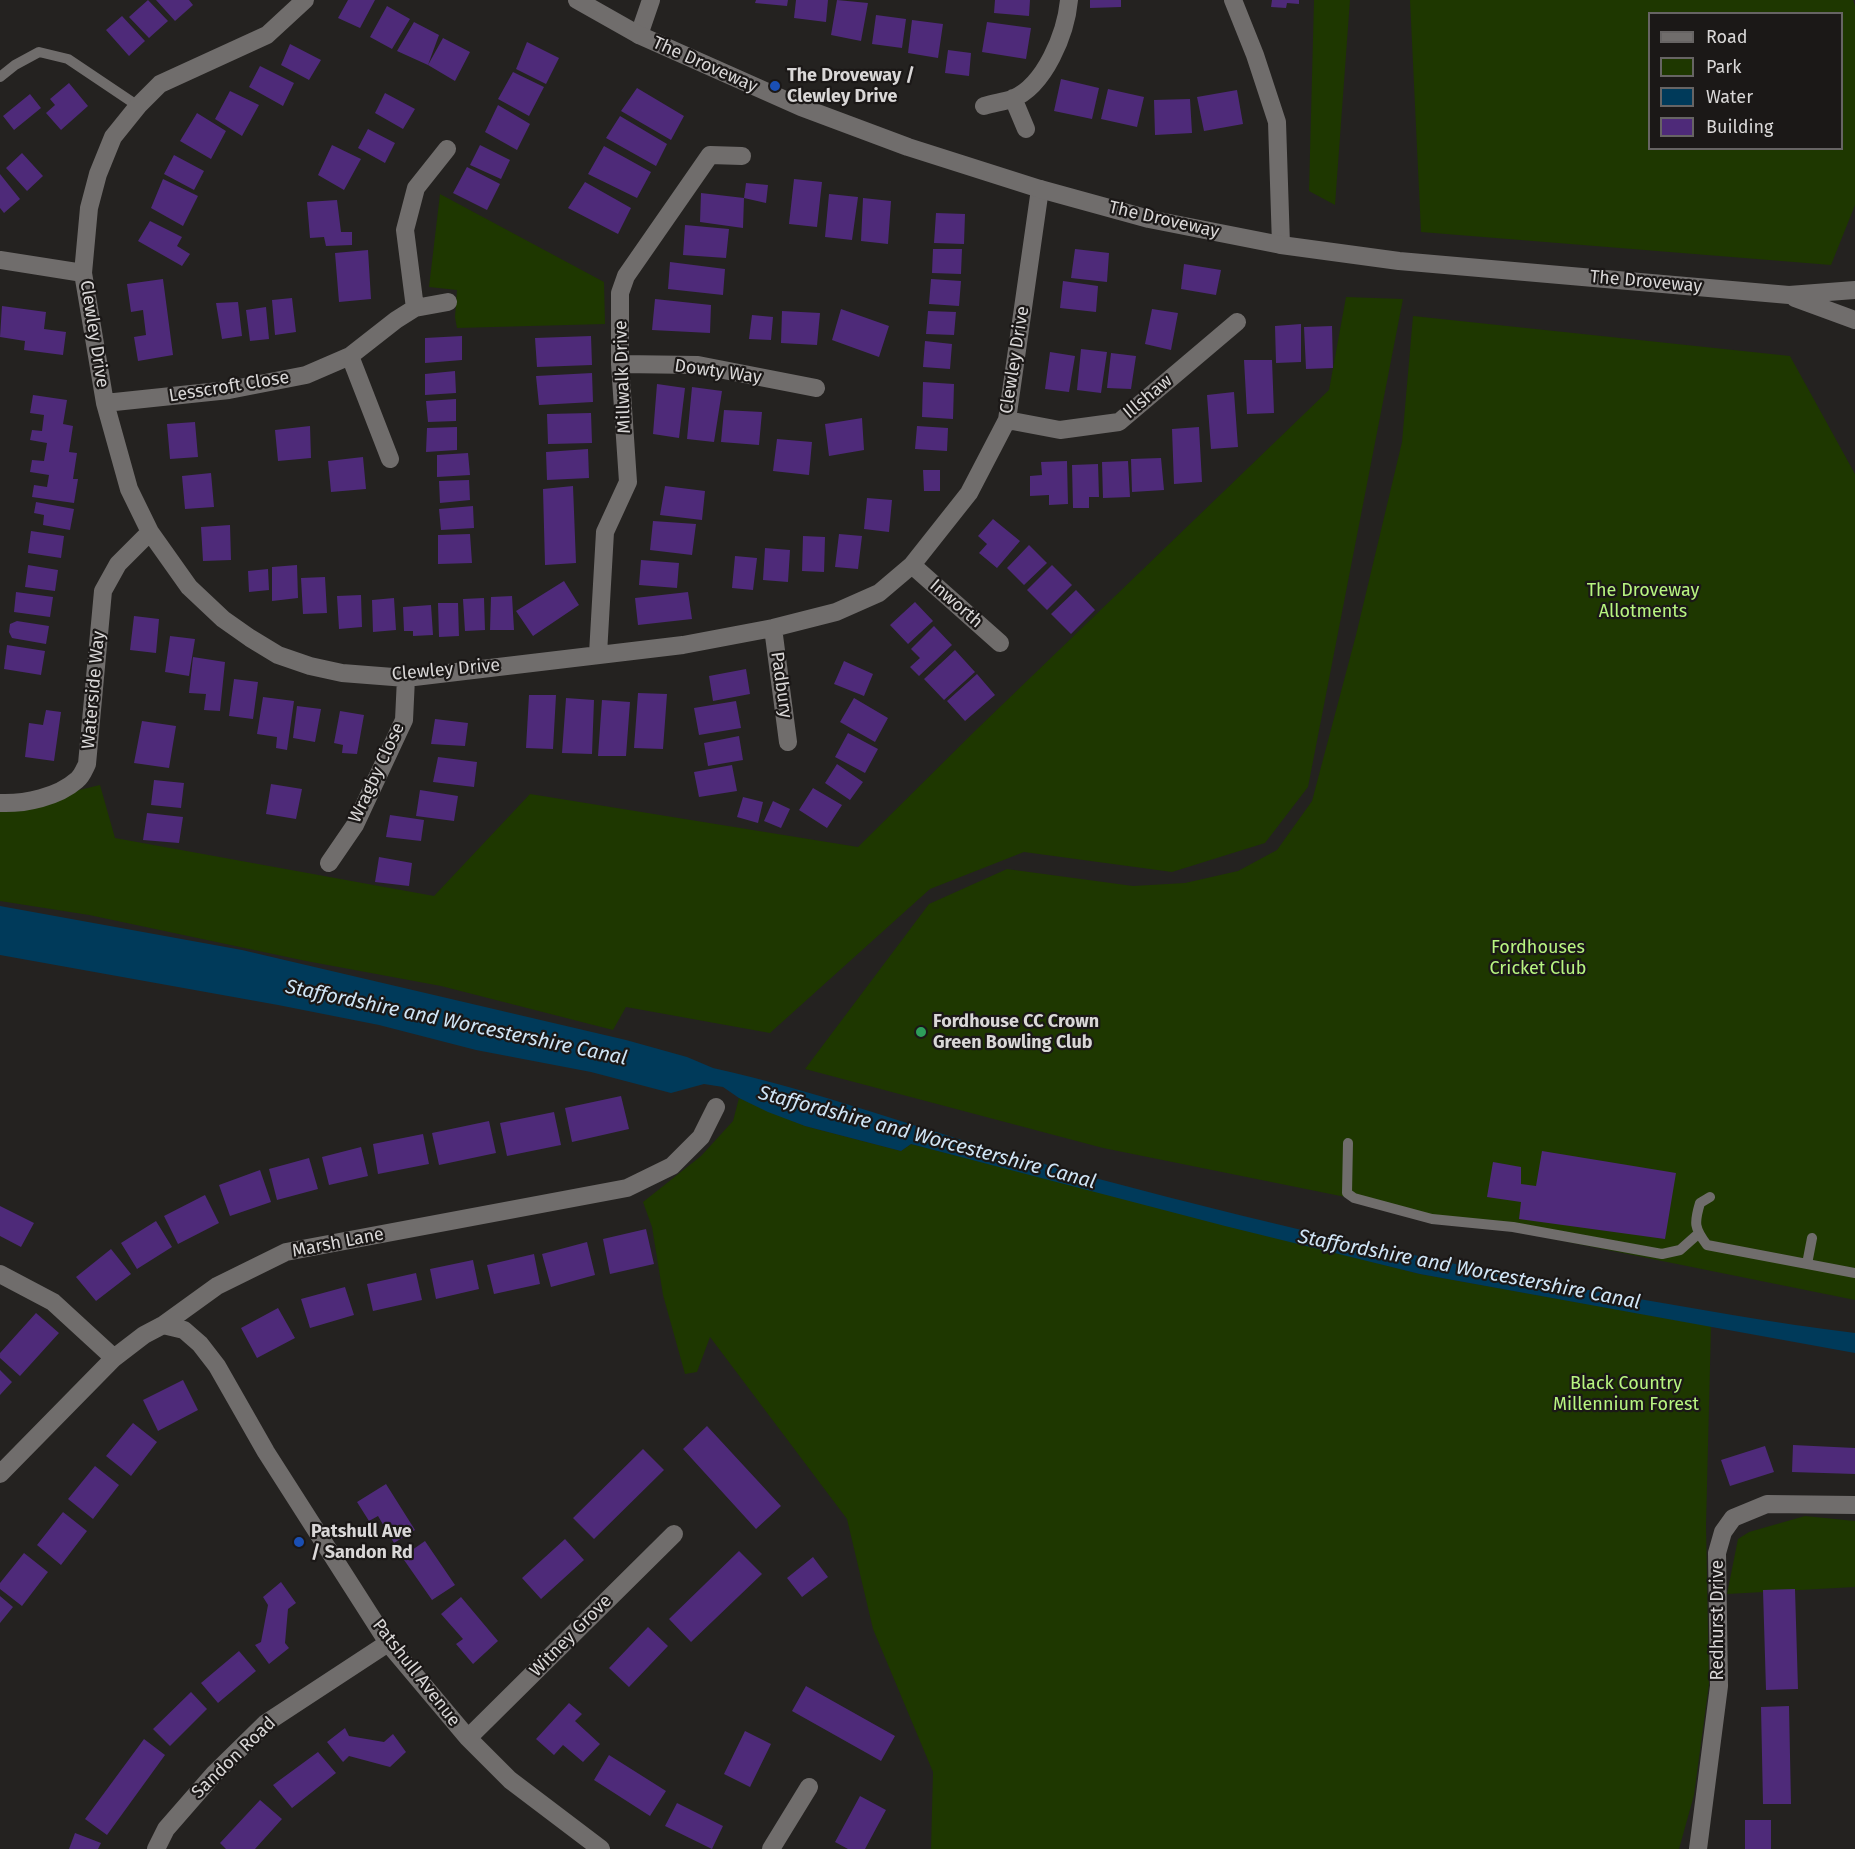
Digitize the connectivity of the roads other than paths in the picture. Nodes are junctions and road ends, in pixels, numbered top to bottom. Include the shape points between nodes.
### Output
1 (305, 0) edge
2 (577, 0) edge
3 (651, 0) edge
4 (1069, 0) edge
5 (1233, 0) edge
6 (639, 35) junction
7 (0, 77) edge
8 (1013, 98) junction
9 (138, 106) junction
10 (984, 106) dead end
11 (1026, 129) dead end
12 (447, 149) dead end
13 (742, 156) dead end
14 (1040, 189) junction
15 (1281, 245) junction
16 (0, 261) edge
17 (83, 273) junction
18 (1855, 290) edge
19 (1789, 296) junction
20 (448, 303) dead end
21 (415, 308) junction
22 (1855, 320) edge
23 (1237, 322) dead end
24 (350, 356) junction
25 (620, 364) junction
26 (816, 388) dead end
27 (105, 403) junction
28 (1007, 420) junction
29 (390, 459) dead end
30 (150, 532) junction
31 (912, 565) junction
32 (773, 628) junction
33 (1000, 643) dead end
34 (598, 654) junction
35 (406, 678) junction
36 (788, 742) dead end
37 (0, 803) edge
38 (329, 863) dead end
39 (716, 1107) dead end
40 (1348, 1143) dead end
41 (1710, 1197) dead end
42 (1698, 1234) junction
43 (1812, 1238) dead end
44 (1807, 1264) junction
45 (1855, 1273) edge
46 (0, 1274) edge
47 (164, 1324) junction
48 (114, 1358) junction
49 (0, 1474) edge
50 (1855, 1505) edge
51 (674, 1534) dead end
52 (388, 1643) junction
53 (468, 1738) junction
54 (808, 1787) dead end
55 (591, 1847) edge
56 (156, 1849) edge
57 (771, 1849) edge
58 (1698, 1849) edge

1 - 9 street, Clewley Drive via 267,34 160,84
2 - 6 street, The Droveway
3 - 6 street
4 - 8 street via 1056,48 1036,82
5 - 15 street via 1277,122
6 - 14 street, The Droveway via 801,107 908,147
7 - 9 lane via 39,52 68,59
8 - 10 street
8 - 11 street
9 - 17 street, Clewley Drive via 113,137 98,174 88,208
12 - 21 street via 416,188 405,230
13 - 25 street, Millwalk Drive via 710,155 626,276 620,293
14 - 15 street, The Droveway via 1149,219
14 - 28 street, Clewley Drive
15 - 19 street, The Droveway via 1399,261
16 - 17 street
17 - 27 street, Clewley Drive
18 - 19 street, The Droveway
19 - 22 street, The Droveway
20 - 21 street
21 - 24 street, Lesscroft Close
23 - 28 street, Illshaw via 1119,422 1060,430
24 - 27 street, Lesscroft Close via 306,375 240,388
24 - 29 street
25 - 26 street, Dowty Way via 698,365
25 - 34 street, Millwalk Drive via 628,482 605,532
27 - 30 street, Clewley Drive via 129,489
28 - 31 street, Clewley Drive via 969,494
30 - 35 street, Clewley Drive via 189,587 223,619 278,655 342,673
30 - 37 street, Waterside Way via 118,564 103,591 87,764 79,779 63,791 41,798
31 - 32 street, Clewley Drive via 879,593 836,612
31 - 33 street, Inworth
32 - 34 street, Clewley Drive via 683,645
32 - 36 street, Padbury
34 - 35 street, Clewley Drive
35 - 38 street, Wragby Close via 404,720 355,825
39 - 47 street, Marsh Lane via 701,1137 672,1166 627,1188 286,1252 217,1286
40 - 42 lane via 1347,1193 1432,1219 1513,1227 1662,1254 1680,1250
41 - 42 lane via 1700,1203 1695,1222
42 - 44 lane via 1707,1245
43 - 44 lane
44 - 45 lane
46 - 48 street via 53,1302
47 - 48 street, Marsh Lane
47 - 52 street, Patshull Avenue via 184,1330 217,1366 266,1452
48 - 49 street, Marsh Lane
50 - 58 street, Redhurst Drive via 1767,1504 1733,1518 1723,1532 1717,1553 1719,1686
51 - 53 street, Witney Grove
52 - 53 street, Patshull Avenue
52 - 56 street, Sandon Road via 266,1723 214,1773 166,1829
53 - 55 street, Patshull Avenue via 510,1780
54 - 57 street

